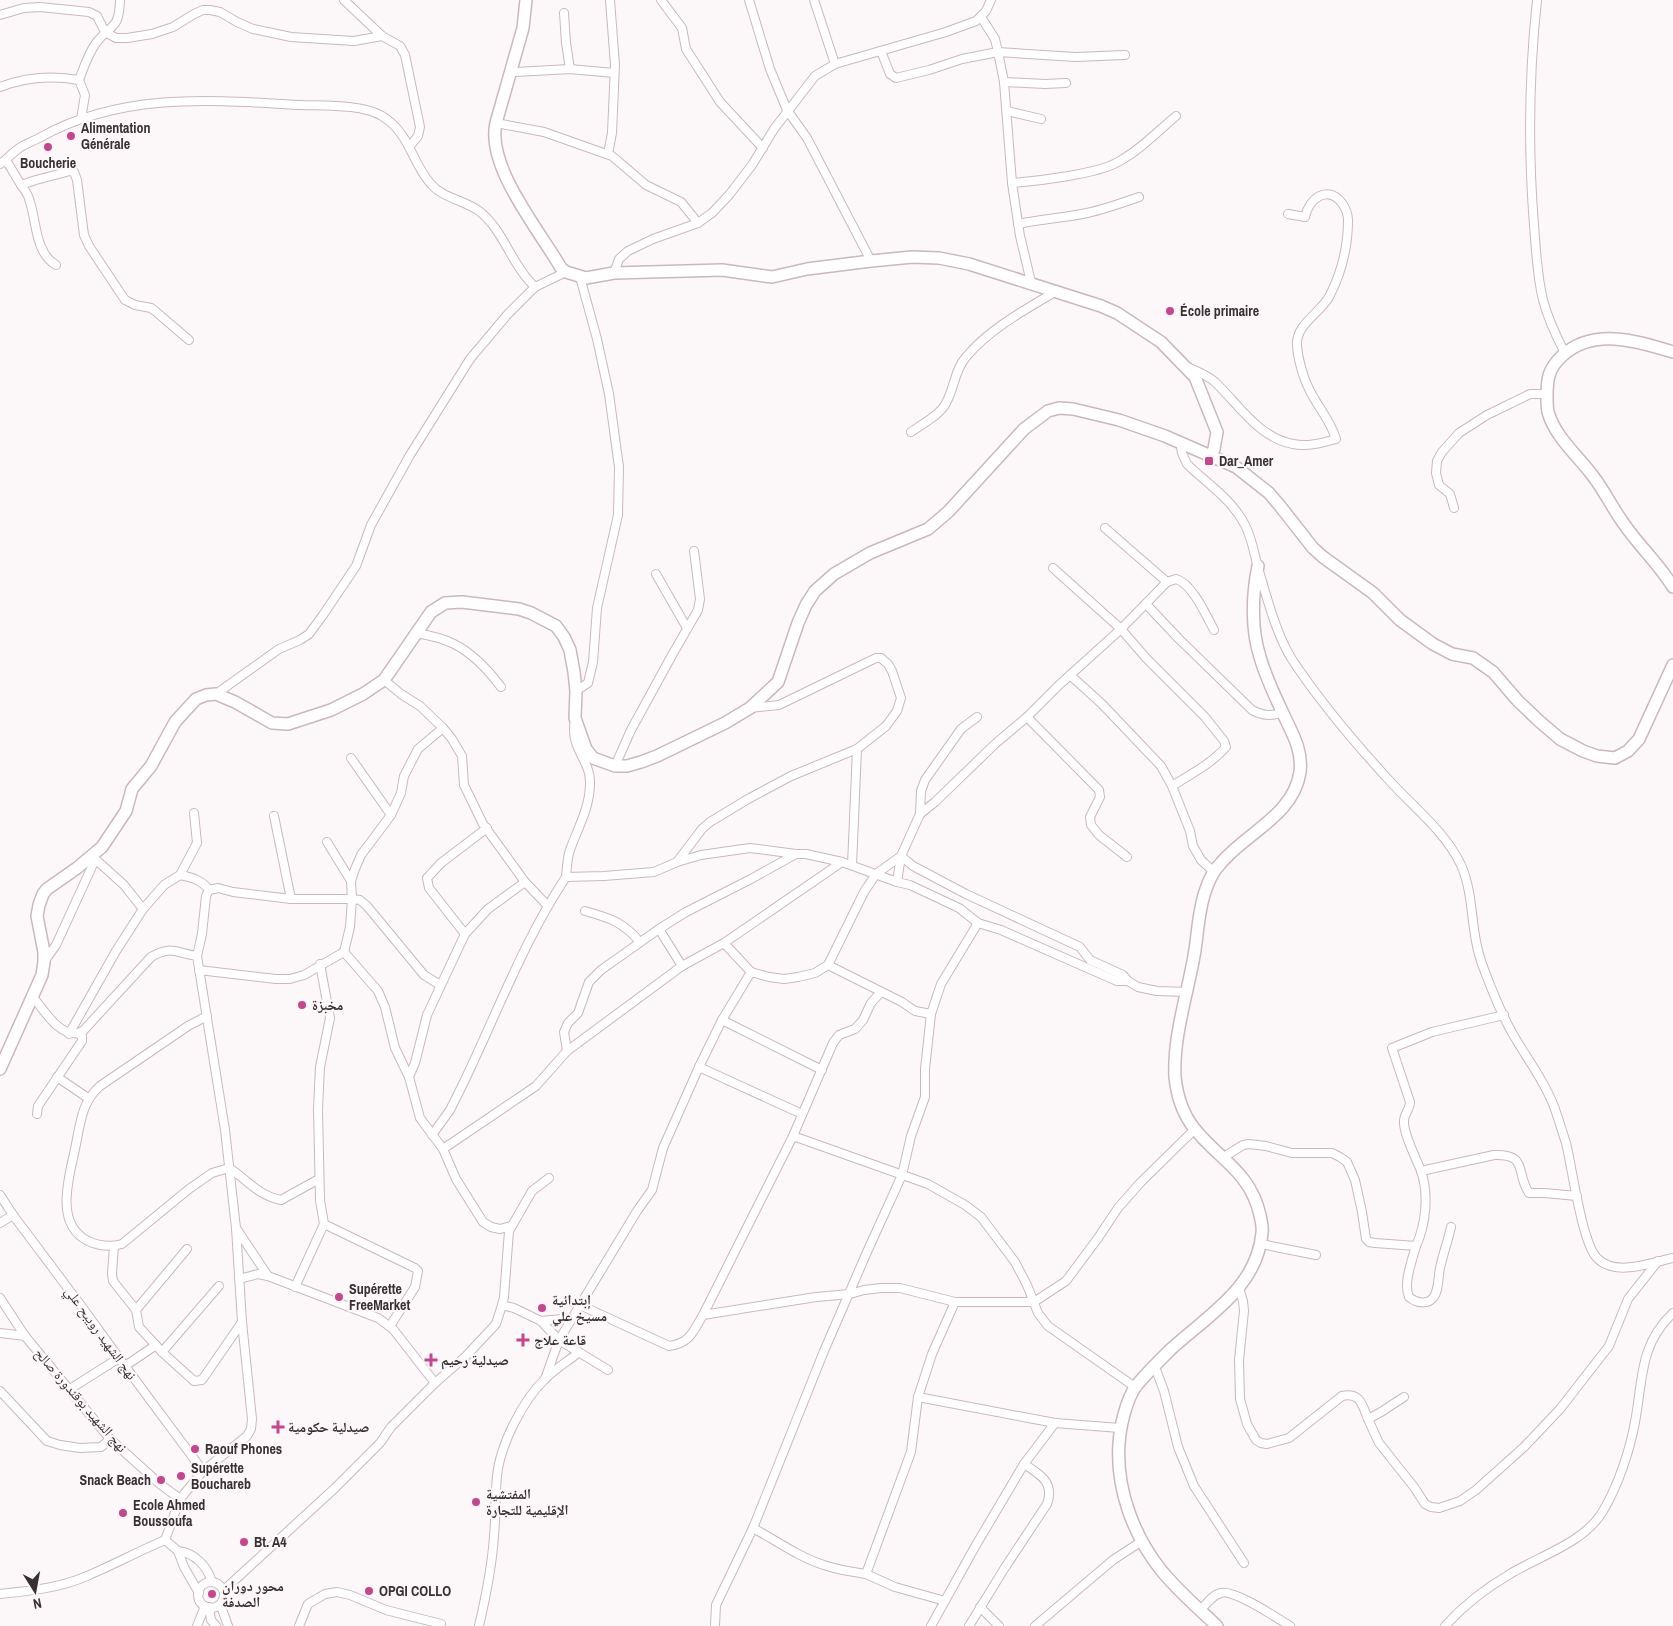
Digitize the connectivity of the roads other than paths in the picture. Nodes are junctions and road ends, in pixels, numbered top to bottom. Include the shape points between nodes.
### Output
1 (120, 0) edge
2 (344, 0) edge
3 (526, 0) edge
4 (610, 0) edge
5 (661, 0) edge
6 (749, 0) edge
7 (814, 0) edge
8 (991, 0) edge
9 (1537, 0) edge
10 (564, 13) dead end
11 (0, 15) edge
12 (981, 18) junction
13 (105, 32) junction
14 (382, 36) junction
15 (881, 51) junction
16 (998, 52) junction
17 (1125, 56) dead end
18 (835, 64) junction
19 (570, 69) junction
20 (510, 71) junction
21 (614, 73) junction
22 (79, 80) junction
23 (1004, 82) junction
24 (1066, 83) dead end
25 (0, 87) edge
26 (787, 110) junction
27 (1007, 111) junction
28 (1176, 116) dead end
29 (81, 119) junction
30 (1041, 119) dead end
31 (496, 123) junction
32 (410, 146) junction
33 (763, 148) junction
34 (608, 154) junction
35 (3, 162) edge
36 (1012, 183) junction
37 (21, 185) junction
38 (1140, 197) dead end
39 (1288, 214) dead end
40 (698, 223) junction
41 (1018, 224) junction
42 (871, 261) junction
43 (56, 265) dead end
44 (566, 272) junction
45 (614, 273) junction
46 (580, 277) junction
47 (1031, 282) junction
48 (535, 287) junction
49 (1055, 292) junction
50 (190, 340) dead end
51 (1673, 352) edge
52 (1565, 353) junction
53 (1186, 366) junction
54 (1547, 394) junction
55 (911, 432) dead end
56 (1180, 442) junction
57 (1211, 455) junction
58 (1454, 508) dead end
59 (1105, 528) dead end
60 (694, 551) dead end
61 (1258, 566) junction
62 (1053, 568) dead end
63 (656, 574) dead end
64 (1166, 582) junction
65 (1673, 587) edge
66 (1146, 604) junction
67 (688, 628) junction
68 (1121, 629) junction
69 (1214, 630) dead end
70 (416, 632) junction
71 (1673, 665) edge
72 (1070, 675) junction
73 (384, 680) junction
74 (501, 686) dead end
75 (576, 691) junction
76 (216, 694) junction
77 (750, 708) junction
78 (1282, 713) junction
79 (977, 717) dead end
80 (1027, 717) junction
81 (576, 718) junction
82 (443, 728) junction
83 (857, 749) junction
84 (351, 758) dead end
85 (614, 766) junction
86 (1172, 786) junction
87 (194, 813) dead end
88 (920, 814) junction
89 (391, 815) junction
90 (274, 816) dead end
91 (486, 828) junction
92 (327, 842) dead end
93 (796, 854) junction
94 (901, 856) junction
95 (1127, 857) dead end
96 (93, 858) junction
97 (677, 862) junction
98 (842, 862) junction
99 (852, 865) junction
100 (1214, 872) junction
101 (876, 874) junction
102 (180, 875) junction
103 (566, 877) junction
104 (351, 881) junction
105 (525, 882) junction
106 (897, 882) junction
107 (209, 890) junction
108 (966, 894) junction
109 (291, 899) junction
110 (352, 899) junction
111 (547, 905) junction
112 (959, 908) junction
113 (143, 909) junction
114 (585, 911) dead end
115 (978, 923) junction
116 (659, 929) junction
117 (466, 934) junction
118 (640, 942) junction
119 (724, 943) junction
120 (344, 952) junction
121 (197, 956) junction
122 (44, 962) junction
123 (320, 964) junction
124 (828, 965) junction
125 (682, 966) junction
126 (199, 970) junction
127 (751, 972) junction
128 (1128, 981) junction
129 (440, 985) junction
130 (881, 992) junction
131 (1187, 992) junction
132 (32, 997) junction
133 (931, 1014) junction
134 (1504, 1015) junction
135 (207, 1016) junction
136 (722, 1020) junction
137 (69, 1034) junction
138 (78, 1034) junction
139 (566, 1051) junction
140 (699, 1067) junction
141 (0, 1068) edge
142 (822, 1070) junction
143 (57, 1077) junction
144 (409, 1077) junction
145 (88, 1098) junction
146 (37, 1114) dead end
147 (802, 1114) junction
148 (1195, 1129) junction
149 (432, 1135) junction
150 (793, 1136) junction
151 (443, 1149) junction
152 (1224, 1157) junction
153 (229, 1168) junction
154 (1421, 1171) junction
155 (902, 1176) junction
156 (549, 1178) dead end
157 (319, 1179) junction
158 (0, 1195) edge
159 (1577, 1196) junction
160 (13, 1215) junction
161 (0, 1223) edge
162 (324, 1224) junction
163 (511, 1226) junction
164 (1451, 1227) dead end
165 (236, 1228) junction
166 (1261, 1244) junction
167 (114, 1246) junction
168 (1416, 1246) junction
169 (187, 1249) dead end
170 (1316, 1255) dead end
171 (1673, 1258) edge
172 (1658, 1261) junction
173 (268, 1276) junction
174 (239, 1278) junction
175 (219, 1286) dead end
176 (295, 1287) junction
177 (1239, 1288) junction
178 (850, 1294) junction
179 (0, 1298) edge
180 (955, 1302) junction
181 (1034, 1302) junction
182 (502, 1305) junction
183 (580, 1305) junction
184 (136, 1310) junction
185 (1673, 1313) edge
186 (703, 1315) junction
187 (572, 1318) junction
188 (541, 1321) junction
189 (242, 1322) junction
190 (390, 1326) junction
191 (0, 1333) edge
192 (25, 1336) junction
193 (559, 1340) junction
194 (156, 1345) junction
195 (162, 1352) junction
196 (578, 1353) junction
197 (119, 1358) junction
198 (124, 1366) junction
199 (1155, 1367) junction
200 (608, 1370) dead end
201 (545, 1379) junction
202 (435, 1383) junction
203 (1135, 1387) junction
204 (0, 1390) edge
205 (70, 1390) junction
206 (1404, 1396) dead end
207 (918, 1397) junction
208 (1368, 1419) junction
209 (1055, 1423) junction
210 (1120, 1428) junction
211 (110, 1438) junction
212 (1024, 1464) junction
213 (204, 1471) junction
214 (180, 1498) junction
215 (753, 1528) junction
216 (165, 1540) junction
217 (1142, 1541) junction
218 (178, 1551) junction
219 (1244, 1563) dead end
220 (866, 1574) junction
221 (212, 1582) junction
222 (224, 1590) junction
223 (0, 1594) edge
224 (198, 1594) junction
225 (946, 1601) junction
226 (219, 1604) junction
227 (207, 1606) junction
228 (980, 1607) junction
229 (1200, 1610) junction
230 (441, 1624) dead end
231 (197, 1626) edge
232 (216, 1626) edge
233 (228, 1626) edge
234 (299, 1626) edge
235 (479, 1626) edge
236 (715, 1626) edge
237 (931, 1626) edge
238 (969, 1626) edge
239 (999, 1626) edge
240 (1035, 1626) edge
241 (1217, 1626) edge
242 (1290, 1626) edge
243 (1445, 1626) edge

1 - 13 street via 116,24
2 - 14 street
3 - 20 main road via 523,28
4 - 21 street
5 - 33 street via 682,28 686,49 720,102
6 - 26 street via 770,69
7 - 18 street
8 - 12 street
9 - 52 street via 1530,158 1537,261 1543,302
10 - 19 street
11 - 13 street via 40,7 89,12 97,16
12 - 15 street via 963,27
12 - 16 street via 995,39
13 - 14 street via 116,38 152,34 203,10 210,10 253,28 290,37 354,41
13 - 22 street via 88,56
14 - 32 street via 396,43 405,55 420,128
15 - 16 street via 890,74 896,78
15 - 18 street
16 - 17 street via 1074,57
16 - 23 street
18 - 26 street via 815,76
19 - 20 street
19 - 21 street
20 - 31 main road
21 - 34 street
22 - 25 street via 51,76
22 - 29 street via 85,95
23 - 24 street
23 - 27 street
26 - 33 street
26 - 42 street via 807,138
27 - 30 street
27 - 36 street
28 - 36 street via 1135,152 1116,163 1099,169
29 - 32 street via 108,111 179,100 355,108 372,110 382,116 394,125
29 - 35 street via 21,147
31 - 34 street via 544,132
31 - 44 main road via 497,155 504,172 526,213
32 - 48 street via 430,183 479,211
33 - 40 street via 729,195
34 - 40 street via 646,185 681,202
35 - 37 street
36 - 41 street
37 - 43 street via 29,198 44,255
37 - 50 street via 74,172 84,236 120,292 130,304 151,308
38 - 41 street via 1088,213
39 - 53 street via 1305,217 1311,202 1329,193 1336,196 1348,212 1344,256 1337,279 1328,299 1297,334 1308,388 1336,440 1294,444 1277,439 1256,424 1215,382
40 - 45 street via 634,248 619,259
41 - 47 street
42 - 45 main road via 772,277 722,270
42 - 47 main road via 939,258
44 - 46 main road
44 - 48 street
45 - 46 main road
46 - 75 street via 609,394 619,467 618,515 597,608 592,670 588,683
47 - 49 main road
48 - 76 street via 470,359 410,455 371,525 356,566 324,615 300,640 279,649
49 - 53 main road via 1117,313 1161,342
49 - 55 street via 1016,315 973,349 964,359 946,405
51 - 52 main road via 1616,338 1591,340
52 - 54 main road via 1547,376
53 - 57 main road via 1198,382 1217,432
54 - 58 street via 1530,394 1487,415 1459,433 1442,452 1436,473 1439,484 1450,494
54 - 65 main road via 1547,410 1559,435 1594,477 1625,525
56 - 57 main road
56 - 61 street via 1186,464 1237,511 1252,542
56 - 77 main road via 1073,408 1058,408 1043,414 1024,429 928,529 851,563 815,591 798,623 778,682
57 - 71 main road via 1257,482 1322,557 1373,593 1400,620 1433,644 1452,654 1473,658 1493,672 1539,721 1560,739 1583,751 1615,758 1628,751 1639,739
59 - 64 street
60 - 67 street via 700,605
61 - 78 main road via 1254,584 1256,644
61 - 134 street via 1279,633 1292,659 1324,703 1385,776 1437,831 1460,863 1470,897 1479,956
62 - 68 street
63 - 67 street
64 - 66 street
64 - 69 street via 1176,579 1185,584
66 - 68 street
66 - 78 street via 1252,710 1271,716
67 - 85 street
68 - 72 street
68 - 86 street via 1205,717 1226,747 1203,767
70 - 73 main road
70 - 74 street via 454,644 467,652
70 - 75 main road via 431,612 445,603 462,602 531,613 556,626 564,637 570,650
72 - 80 street
72 - 86 street via 1153,756
73 - 76 main road via 330,710 288,724 272,723
73 - 82 street via 420,706
75 - 81 main road
76 - 96 main road via 196,699 175,722 152,766 132,789 126,811
77 - 83 street via 779,705 881,658 892,671 901,698 897,711 886,726
77 - 85 main road via 658,756 627,766
78 - 100 main road via 1300,753 1300,771 1291,798
79 - 88 street via 961,728 925,780
80 - 88 street
80 - 95 street via 1098,790 1100,797 1090,817 1091,825
81 - 85 main road via 586,749 594,758
81 - 103 street via 573,730 577,748 588,770 590,794 569,851
82 - 89 street via 418,749 404,776 401,793
82 - 91 street via 462,756 464,785
83 - 97 street via 791,776 748,799 702,829
83 - 99 street
84 - 89 street
86 - 100 street via 1193,846 1201,860
87 - 102 street via 197,843
88 - 94 street
89 - 104 street via 361,855
90 - 109 street
91 - 105 street
91 - 117 street via 440,863 428,878 429,888
92 - 104 street
93 - 97 street via 750,848 719,851
93 - 98 street
93 - 116 street
94 - 101 street
94 - 106 street
94 - 108 street via 912,866
96 - 113 street via 124,885
96 - 122 street via 56,945
96 - 122 main road via 43,894 36,916
97 - 103 street via 654,872
98 - 99 street
98 - 119 street
99 - 101 street
100 - 131 main road via 1205,890
101 - 106 street
101 - 124 street
102 - 107 street via 197,880
102 - 113 street via 164,885
103 - 111 street
104 - 110 street
105 - 111 street
105 - 117 street via 488,909
106 - 112 street
107 - 109 street via 218,888
107 - 121 street
108 - 112 street
108 - 128 street via 1080,947 1090,960 1123,975
109 - 110 street
110 - 120 street
110 - 129 street via 367,906 424,976
111 - 149 street via 463,1084
112 - 115 street
113 - 137 street
114 - 118 street via 611,918
115 - 128 street via 1117,981
115 - 133 street via 941,984
116 - 118 street
116 - 125 street
117 - 129 street
118 - 139 street via 589,982 578,1013 564,1032
119 - 125 street
119 - 127 street
120 - 123 street
120 - 144 street via 378,991 395,1048
121 - 126 street
121 - 138 street via 171,949 151,957
122 - 132 main road
123 - 126 street via 304,975 290,979
123 - 157 street via 330,1018 320,1068
124 - 127 street via 815,973 784,979
124 - 130 street
125 - 139 street
126 - 135 street
127 - 136 street
128 - 131 street via 1157,991
129 - 144 street via 426,1015
130 - 133 street via 915,1011
130 - 142 street via 871,1003 864,1020 839,1035
131 - 148 main road via 1175,1074 1184,1114
132 - 137 street via 51,1020
132 - 141 main road
133 - 155 street via 925,1097 911,1136
134 - 154 street via 1432,1032 1392,1048 1410,1102 1404,1128
134 - 159 street via 1556,1110
135 - 145 street via 100,1086
135 - 153 street
136 - 140 street
136 - 142 street
137 - 138 street
138 - 143 street via 82,1041
139 - 151 street via 536,1086
140 - 147 street
140 - 183 street via 663,1148 652,1190
142 - 147 street
143 - 145 street
143 - 146 street via 38,1106
144 - 149 street via 420,1118
145 - 167 street via 71,1166 67,1210 76,1232 92,1242
147 - 150 street
148 - 152 main road
148 - 181 street via 1118,1208 1066,1281
149 - 151 street
150 - 155 street
150 - 186 street
151 - 163 street via 456,1179 483,1222 491,1227
152 - 166 main road via 1243,1179 1258,1207 1263,1228
152 - 168 street via 1249,1144 1292,1153 1332,1153 1347,1162 1355,1180 1366,1239 1375,1243
153 - 157 street via 269,1198 281,1200
153 - 165 street
153 - 167 street via 212,1173 136,1234
154 - 159 street via 1504,1155 1518,1164 1529,1193
154 - 168 street via 1425,1201 1423,1226
155 - 178 street
155 - 181 street via 928,1184 981,1217 1015,1262
156 - 163 street via 532,1191
157 - 162 street
158 - 160 street, نهج الشهيد رويبح علي
159 - 172 street via 1586,1236 1595,1257 1616,1268
160 - 161 street
160 - 197 street, نهج الشهيد رويبح علي
162 - 176 street
162 - 190 street via 418,1271 415,1287
163 - 182 street
164 - 168 street via 1436,1294 1428,1302 1412,1300 1407,1292
165 - 173 street
165 - 174 street
166 - 170 street
166 - 177 main road
167 - 184 street via 114,1280
169 - 184 street
171 - 172 street
172 - 208 street via 1628,1299 1609,1346 1560,1409 1524,1447 1460,1501 1439,1508 1425,1504 1379,1443
173 - 174 street via 258,1274
173 - 176 street
174 - 189 street
175 - 195 street
176 - 190 street via 378,1318
177 - 199 main road
177 - 208 street via 1244,1311 1239,1360 1240,1399 1247,1424 1256,1440 1267,1444 1289,1438 1342,1396 1357,1398
178 - 180 street via 900,1288
178 - 186 street
178 - 215 street
179 - 192 street
180 - 181 street
180 - 207 street via 932,1354
181 - 203 street via 1048,1326
182 - 188 street
182 - 202 street via 496,1324
183 - 186 street via 669,1346 686,1341
183 - 187 street
184 - 194 street via 139,1327
185 - 243 street via 1651,1341 1630,1444 1614,1489 1596,1522 1578,1537 1492,1585
187 - 188 street
187 - 193 street
188 - 193 street
189 - 195 street via 202,1380 194,1381
189 - 213 street via 251,1430 240,1443
190 - 202 street
191 - 192 street, نهج الشهيد بوقندورة صالح
192 - 205 street, نهج الشهيد بوقندورة صالح
193 - 196 street
193 - 201 street
194 - 195 street
194 - 198 street
196 - 200 street
196 - 201 street
197 - 198 street, نهج الشهيد رويبح علي
197 - 205 street
198 - 213 street, نهج الشهيد رويبح علي
199 - 203 main road
199 - 219 street via 1194,1486
201 - 235 street via 515,1422 500,1457 492,1563
202 - 222 street via 341,1482
203 - 210 main road
204 - 211 street via 47,1441 80,1448 101,1447
205 - 211 street, نهج الشهيد بوقندورة صالح
206 - 208 street
207 - 209 street
207 - 220 street via 911,1452
209 - 210 street
209 - 212 street
210 - 217 main road via 1118,1460 1121,1481
211 - 214 street, نهج الشهيد بوقندورة صالح
212 - 225 street
212 - 228 street via 1044,1478 1050,1496
213 - 214 street
214 - 216 street
215 - 220 street via 813,1561
215 - 236 street via 716,1605
216 - 218 street
216 - 223 street via 86,1577 31,1591
217 - 229 main road via 1178,1590
217 - 240 street via 1113,1560
218 - 221 street via 188,1552 199,1561 209,1571
218 - 224 street
220 - 225 street via 895,1587
221 - 222 street
221 - 224 street via 204,1584
222 - 226 street
224 - 227 street
225 - 237 street
226 - 227 street via 213,1608
226 - 233 street
227 - 231 street
227 - 232 street
228 - 238 street
228 - 239 street
229 - 241 main road
229 - 242 street via 1214,1596 1227,1592
230 - 234 street via 386,1610 337,1592 325,1594 308,1604

